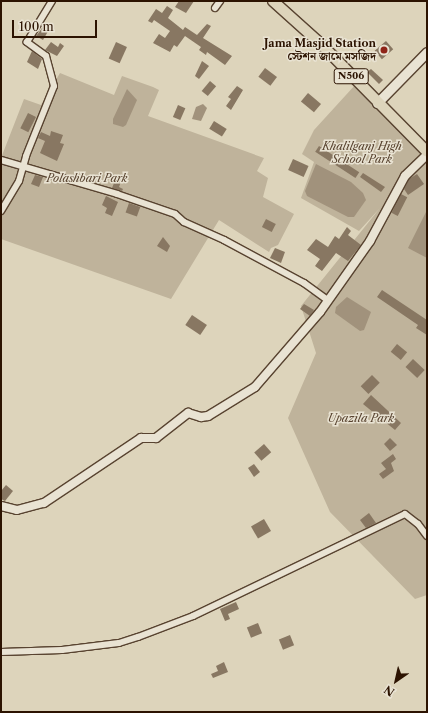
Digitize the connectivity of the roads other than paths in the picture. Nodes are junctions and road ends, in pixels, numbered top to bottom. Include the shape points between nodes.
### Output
1 (52, 1) edge
2 (220, 1) edge
3 (273, 1) edge
4 (215, 8) dead end
5 (427, 52) edge
6 (377, 103) junction
7 (427, 153) edge
8 (1, 160) edge
9 (25, 167) junction
10 (1, 211) edge
11 (327, 300) junction
12 (1, 506) edge
13 (427, 536) edge
14 (1, 652) edge

1 - 9 street via 27,42 46,56 54,86 26,156
2 - 4 street
3 - 6 highway, N506 via 323,46
5 - 6 main road
6 - 7 highway, N506
7 - 11 street via 405,176 370,242
8 - 9 street
9 - 10 street
9 - 11 street via 174,214 184,222 224,240 304,283
11 - 12 street via 266,378 238,400 208,416 201,417 188,413 156,438 141,438 44,503 17,510
13 - 14 street via 415,521 405,514 193,616 138,637 119,643 62,650

